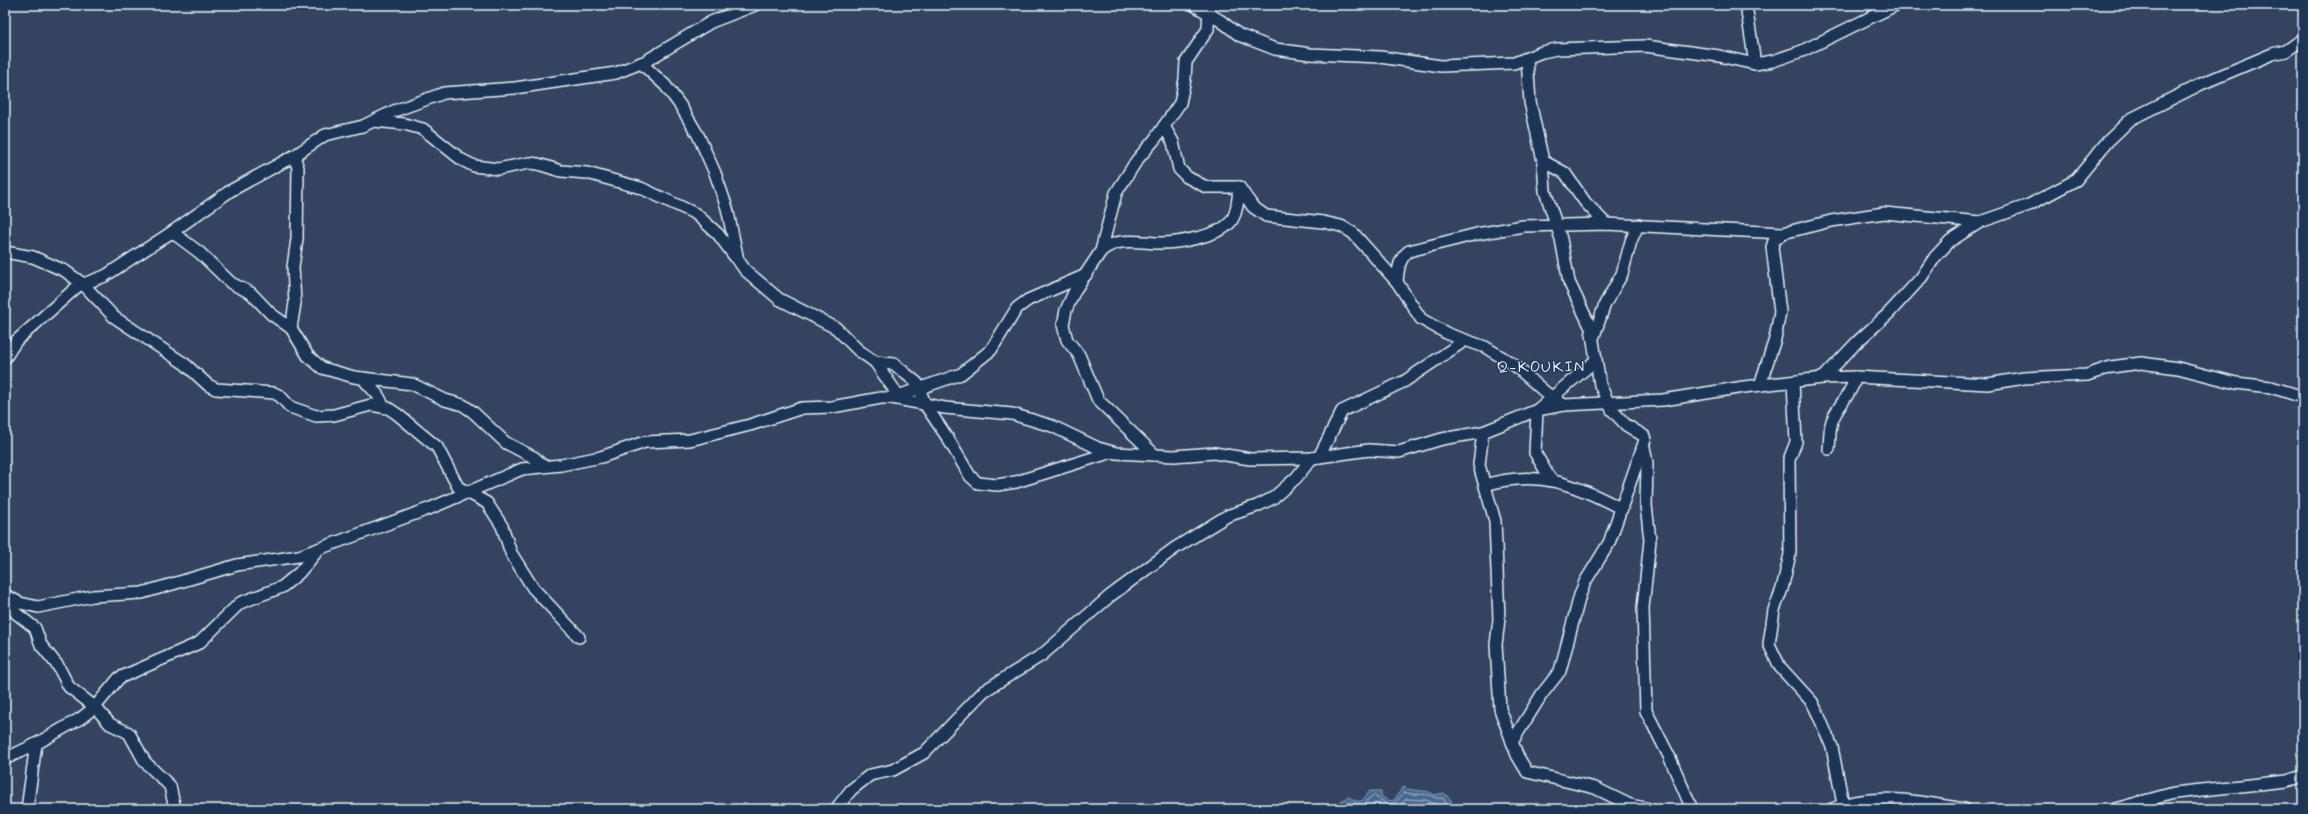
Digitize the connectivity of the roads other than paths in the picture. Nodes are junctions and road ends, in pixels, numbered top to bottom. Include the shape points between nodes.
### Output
1 (755, 5) edge
2 (1194, 5) edge
3 (1746, 5) edge
4 (1896, 5) edge
5 (1209, 10) edge
6 (2303, 39) edge
7 (1527, 59) junction
8 (641, 64) junction
9 (1755, 64) junction
10 (374, 121) junction
11 (1164, 126) junction
12 (294, 156) junction
13 (1543, 161) junction
14 (1239, 187) junction
15 (1980, 222) junction
16 (1606, 224) junction
17 (1556, 225) junction
18 (1638, 225) junction
19 (172, 232) junction
20 (1783, 233) junction
21 (1101, 251) junction
22 (5, 252) edge
23 (738, 260) junction
24 (1086, 275) junction
25 (1397, 282) junction
26 (83, 284) junction
27 (291, 328) junction
28 (1594, 337) junction
29 (1464, 341) junction
30 (5, 358) edge
31 (1595, 361) junction
32 (875, 362) junction
33 (1855, 377) junction
34 (362, 378) junction
35 (1823, 378) junction
36 (1793, 382) junction
37 (1760, 385) junction
38 (920, 388) junction
39 (895, 397) junction
40 (1551, 397) junction
41 (2303, 397) edge
42 (1608, 404) junction
43 (1564, 405) junction
44 (384, 406) junction
45 (926, 406) junction
46 (1537, 410) junction
47 (1483, 432) junction
48 (1644, 448) junction
49 (1829, 450) dead end
50 (1113, 452) junction
51 (1155, 455) junction
52 (1315, 457) junction
53 (543, 466) junction
54 (1551, 480) junction
55 (1485, 485) junction
56 (469, 493) junction
57 (1622, 509) junction
58 (319, 548) junction
59 (5, 595) edge
60 (5, 601) edge
61 (579, 637) dead end
62 (95, 707) junction
63 (1512, 742) junction
64 (36, 744) junction
65 (5, 759) edge
66 (2303, 776) edge
67 (1843, 804) junction
68 (27, 809) edge
69 (175, 809) edge
70 (836, 809) edge
71 (1650, 809) edge
72 (1692, 809) edge
73 (1832, 809) edge
74 (1964, 809) edge
75 (2116, 809) edge

1 - 8 street via 711,22
2 - 5 street
3 - 9 street
4 - 9 street via 1785,58
5 - 7 street via 1244,38 1287,52 1380,57 1441,66 1500,65
5 - 11 street via 1208,29 1186,62 1180,103
6 - 15 street via 2286,51 2272,54 2201,84 2132,120 2107,142 2076,180 2029,205
7 - 9 street via 1557,49 1645,46 1719,56
7 - 13 street via 1530,102
8 - 10 street via 616,73 593,77 515,88 444,93
8 - 23 street via 665,85 698,135 727,208
10 - 12 street via 363,126 331,132
10 - 23 street via 423,129 462,160 474,166 498,169 529,163 538,164 561,171 587,173 641,188 696,214 718,234
11 - 14 street via 1173,142 1179,169 1187,177 1216,189
11 - 21 street via 1137,160 1116,193
12 - 19 street via 230,191
12 - 27 street via 298,168 293,267 295,302
13 - 16 street via 1565,173
13 - 17 street via 1545,191
14 - 21 street via 1235,214 1232,221 1223,228 1188,240 1112,243
14 - 25 street via 1253,207 1266,216 1323,222 1341,226 1353,233
15 - 20 street via 1884,213 1831,221
15 - 35 street via 1950,241 1935,257 1922,278
16 - 17 street
16 - 18 street
17 - 25 street via 1498,230 1409,251 1400,262
17 - 28 street via 1569,282 1587,316
18 - 20 street
18 - 28 street via 1622,274 1605,304
19 - 26 street via 105,276
19 - 27 street via 200,253 231,283 251,294 271,314
20 - 37 street via 1774,241 1772,247 1780,312 1775,338
21 - 24 street
22 - 26 street via 33,257 54,265
23 - 32 street via 768,291 802,312 832,325
24 - 38 street via 1028,300 1017,308 991,350 972,367 950,379
24 - 51 street via 1075,290 1066,310 1063,325 1066,340 1079,355 1098,400
25 - 29 street via 1421,319
26 - 30 street via 67,294 16,341
26 - 44 street via 114,317 185,364 216,389 274,392 290,407 316,416 334,415 371,405
27 - 34 street via 314,362 341,375
28 - 31 street
29 - 40 street via 1485,347 1513,364
29 - 52 street via 1405,380 1342,412
31 - 40 street
31 - 42 street via 1600,385
32 - 38 street via 894,364 910,376
32 - 39 street
33 - 35 street
33 - 41 street via 1988,384 2024,378 2087,375 2111,367 2141,363 2178,368 2236,383 2270,387
33 - 49 street via 1854,385 1846,394 1831,422
34 - 44 street via 377,393
34 - 53 street via 412,384 468,408 506,443 535,458
35 - 36 street
36 - 37 street
36 - 67 street via 1796,442 1789,460 1790,554 1774,610 1769,644 1780,667 1812,702 1818,714 1832,747
37 - 42 street via 1663,400
38 - 39 street
38 - 45 street
39 - 45 street
39 - 53 street via 832,407 802,408 750,425 690,440 645,442 600,457
40 - 43 street
40 - 46 street
42 - 43 street
42 - 48 street via 1626,424 1644,436
43 - 46 street
44 - 56 street via 430,441 441,454 454,484
45 - 50 street via 1025,417
45 - 50 street via 970,476 983,485 1016,482
46 - 47 street
46 - 54 street via 1534,453
47 - 52 street via 1442,439 1399,452 1370,450
47 - 55 street via 1479,465
48 - 57 street
48 - 72 street via 1647,463 1646,505 1650,540 1643,608 1646,711
50 - 51 street
51 - 52 street via 1214,453 1243,459
52 - 70 street via 1277,495 1257,506 1227,516 1175,548 1110,596 1042,655 984,691 924,753 893,770 870,775 851,790
53 - 56 street via 522,469
54 - 55 street via 1514,479
54 - 57 street via 1584,488
55 - 63 street via 1495,521 1499,619 1496,645 1500,709
56 - 58 street via 374,530
56 - 61 street via 487,503 502,526 510,553 533,588
57 - 63 street via 1609,543 1580,595 1560,671
58 - 59 street via 286,559 237,565 142,593 93,596 38,607 20,603
58 - 62 street via 299,574 282,587 240,604 206,638 188,650 159,659 119,678
60 - 62 street via 34,628 41,645 58,666 69,687
62 - 64 street
62 - 69 street via 110,724 129,733 145,762 170,786
63 - 71 street via 1521,765 1527,772 1595,788 1630,805
64 - 65 street
64 - 68 street
66 - 75 street via 2287,781 2174,793
67 - 73 street
67 - 74 street via 1877,800

